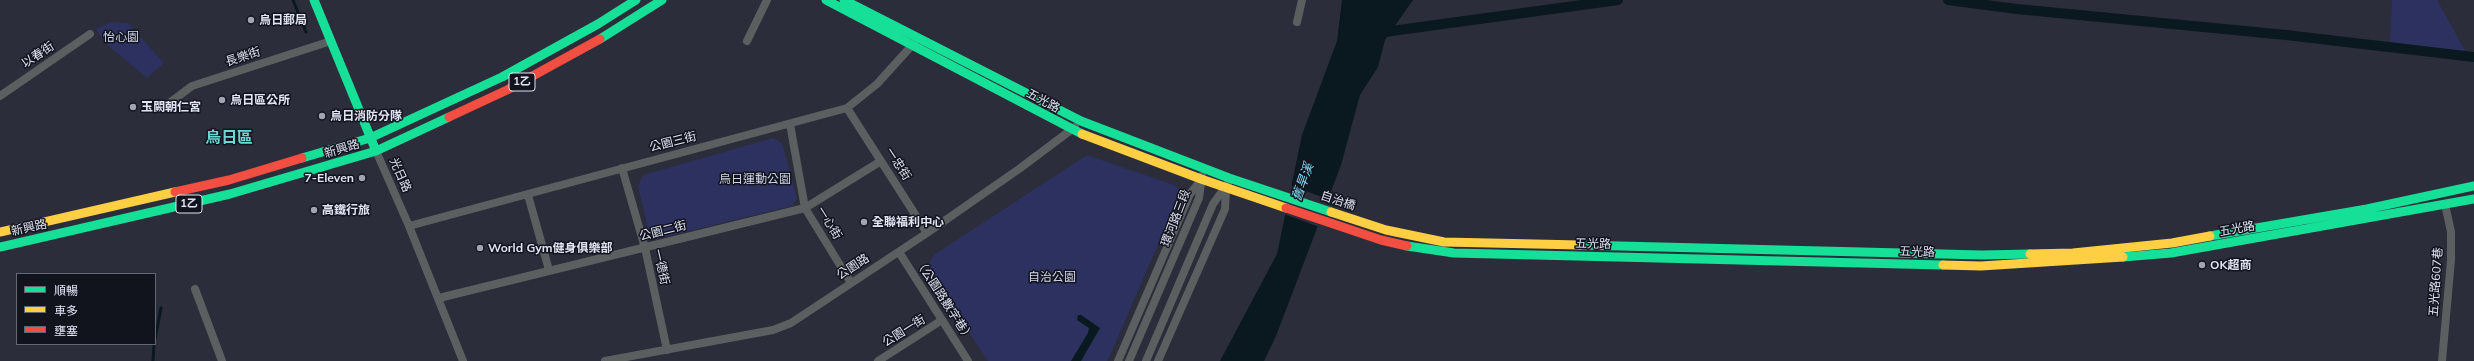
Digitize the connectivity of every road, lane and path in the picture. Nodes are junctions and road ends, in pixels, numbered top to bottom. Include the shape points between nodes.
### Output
1 (314, 0) edge
2 (636, 0) edge
3 (662, 0) edge
4 (767, 0) edge
5 (826, 0) edge
6 (844, 0) edge
7 (1302, 0) edge
8 (1297, 22) dead end
9 (90, 34) dead end
10 (331, 41) junction
11 (747, 41) dead end
12 (915, 43) junction
13 (0, 96) edge
14 (168, 104) dead end
15 (847, 108) junction
16 (1081, 121) junction
17 (790, 124) junction
18 (1072, 130) junction
19 (370, 138) junction
20 (376, 151) junction
21 (881, 161) junction
22 (622, 168) junction
23 (1205, 170) junction
24 (1229, 178) junction
25 (1201, 180) junction
26 (2474, 186) edge
27 (1226, 188) junction
28 (1262, 188) joint
29 (528, 195) junction
30 (2474, 198) edge
31 (1259, 199) joint
32 (2445, 204) junction
33 (805, 208) junction
34 (1360, 221) joint
35 (409, 226) junction
36 (1357, 231) joint
37 (0, 232) edge
38 (927, 233) junction
39 (0, 247) edge
40 (645, 248) junction
41 (899, 252) junction
42 (549, 270) junction
43 (851, 283) junction
44 (195, 289) dead end
45 (439, 298) junction
46 (942, 320) junction
47 (667, 350) junction
48 (222, 361) edge
49 (463, 361) edge
50 (605, 361) edge
51 (878, 361) edge
52 (968, 361) edge
53 (1118, 361) edge
54 (1129, 361) edge
55 (1146, 361) edge
56 (1158, 361) edge
57 (2442, 361) edge

1 - 10 main road, 光日路
2 - 19 main road, 新興路 / 1乙 via 592,28 502,77
3 - 20 main road, 新興路 / 1乙 via 600,40 507,90
4 - 11 street
5 - 12 main road, 五光路
6 - 12 main road, 五光路
7 - 8 street
9 - 13 street, 以春街
10 - 14 street, 長樂街 via 192,86
10 - 19 main road, 光日路
12 - 15 street, 公園三街 via 877,84
12 - 16 main road, 五光路
12 - 18 main road, 五光路
15 - 17 street, 公園三街
15 - 21 street, 一忠街
16 - 18 street, 公園路
16 - 23 main road, 五光路
17 - 22 street, 公園三街
17 - 33 street, 一心街
18 - 25 main road, 五光路
18 - 38 street, 公園路
19 - 20 main road, 光日路
19 - 37 main road, 新興路 / 1乙 via 229,180
20 - 35 street, 光日路
20 - 39 main road, 新興路 / 1乙 via 230,194
21 - 33 street, 公園二街
21 - 38 street, 一忠街
22 - 29 street, 公園三街
22 - 40 street, 一德街
23 - 24 main road, 五光路
23 - 25 street
24 - 27 street
24 - 28 main road, 五光路
25 - 27 main road, 五光路
25 - 53 street, 環河路三段 via 1190,194
25 - 54 street, 環河路三段 via 1199,198
26 - 34 main road, 五光路 via 2367,209 2172,242 2073,253 1982,255 1491,245 1419,238
27 - 31 main road, 五光路
27 - 55 street via 1213,204
27 - 56 street via 1225,209
28 - 34 main road, 自治橋
29 - 35 street, 公園三街
29 - 42 street
30 - 32 main road, 五光路
31 - 36 main road, 自治橋
32 - 36 main road, 五光路 via 2171,253 2074,262 1981,266 1454,253 1381,240
32 - 57 street, 五光路607巷 via 2451,232 2451,260
33 - 40 street, 公園二街
33 - 43 street, 一心街
35 - 45 street, 光日路
38 - 41 street, 公園路
40 - 42 street, 公園二街
40 - 47 street, 一德街
41 - 43 street, 公園路
41 - 46 street, （公園路數字巷）
42 - 45 street, 公園二街
43 - 47 street, 公園路 via 791,323 773,330
44 - 48 street
45 - 49 street, 光日路
46 - 51 street, 公園一街
46 - 52 street, （公園路數字巷）
47 - 50 street, 公園路

